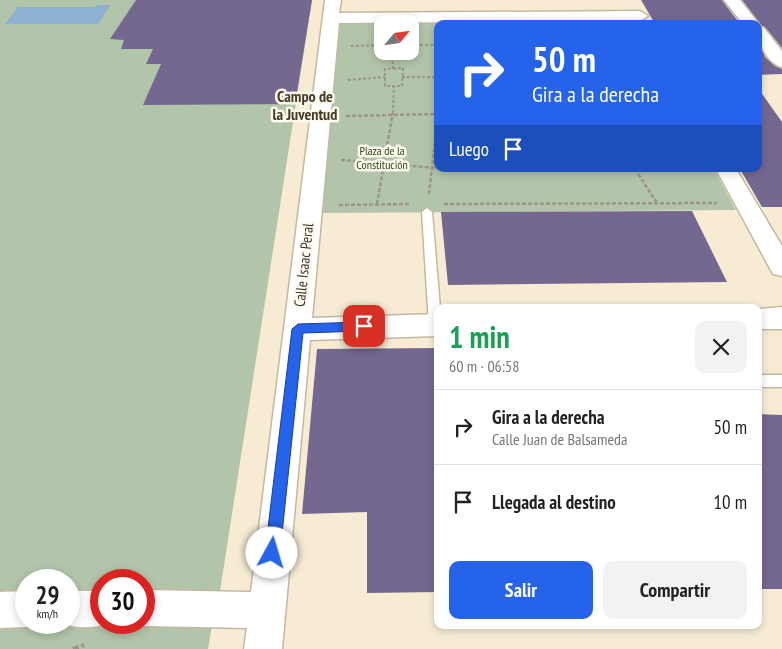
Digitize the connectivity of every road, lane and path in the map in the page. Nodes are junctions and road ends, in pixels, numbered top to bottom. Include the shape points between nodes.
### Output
1 (632, 0) edge
2 (732, 0) edge
3 (332, 9) edge
4 (642, 20) edge
5 (748, 20) edge
6 (762, 38) edge
7 (419, 45) edge
8 (434, 45) edge
9 (328, 46) junction
10 (374, 46) edge
11 (393, 60) edge
12 (782, 62) edge
13 (394, 68) junction
14 (402, 76) junction
15 (385, 77) junction
16 (434, 77) edge
17 (324, 81) junction
18 (394, 86) junction
19 (393, 115) junction
20 (434, 115) edge
21 (321, 116) junction
22 (434, 150) edge
23 (316, 158) junction
24 (384, 164) junction
25 (432, 168) junction
26 (637, 172) edge
27 (728, 172) edge
28 (657, 203) junction
29 (745, 203) junction
30 (377, 204) junction
31 (310, 205) junction
32 (427, 208) junction
33 (782, 267) edge
34 (434, 304) edge
35 (782, 318) edge
36 (762, 319) edge
37 (434, 325) edge
38 (298, 329) junction
39 (762, 381) edge
40 (782, 381) edge
41 (155, 608) edge
42 (15, 609) edge
43 (0, 610) edge
44 (266, 610) junction
45 (263, 649) edge

1 - 4 street
2 - 5 street
3 - 4 street
3 - 9 street, Calle Isaac Peral
6 - 12 street
7 - 8 path
9 - 10 path
9 - 17 street, Calle Isaac Peral
11 - 13 path
13 - 14 path via 403,68
13 - 15 path via 385,69
14 - 16 path
14 - 18 path via 402,86
15 - 17 path
15 - 18 path via 385,86
17 - 21 street, Calle Isaac Peral
18 - 19 path
19 - 20 path
19 - 21 path
19 - 24 path
21 - 23 street, Calle Isaac Peral
22 - 25 path
23 - 24 path
23 - 31 street, Calle Isaac Peral
24 - 25 path
24 - 30 path
25 - 32 path
26 - 28 path
27 - 29 street
28 - 29 path
28 - 32 path
29 - 33 street
30 - 31 path
30 - 32 path
31 - 38 street, Calle Isaac Peral
32 - 34 lane
35 - 36 street
37 - 38 street
38 - 44 street, Calle Isaac Peral
39 - 40 lane
41 - 44 street
42 - 43 street
44 - 45 street, Calle Isaac Peral

